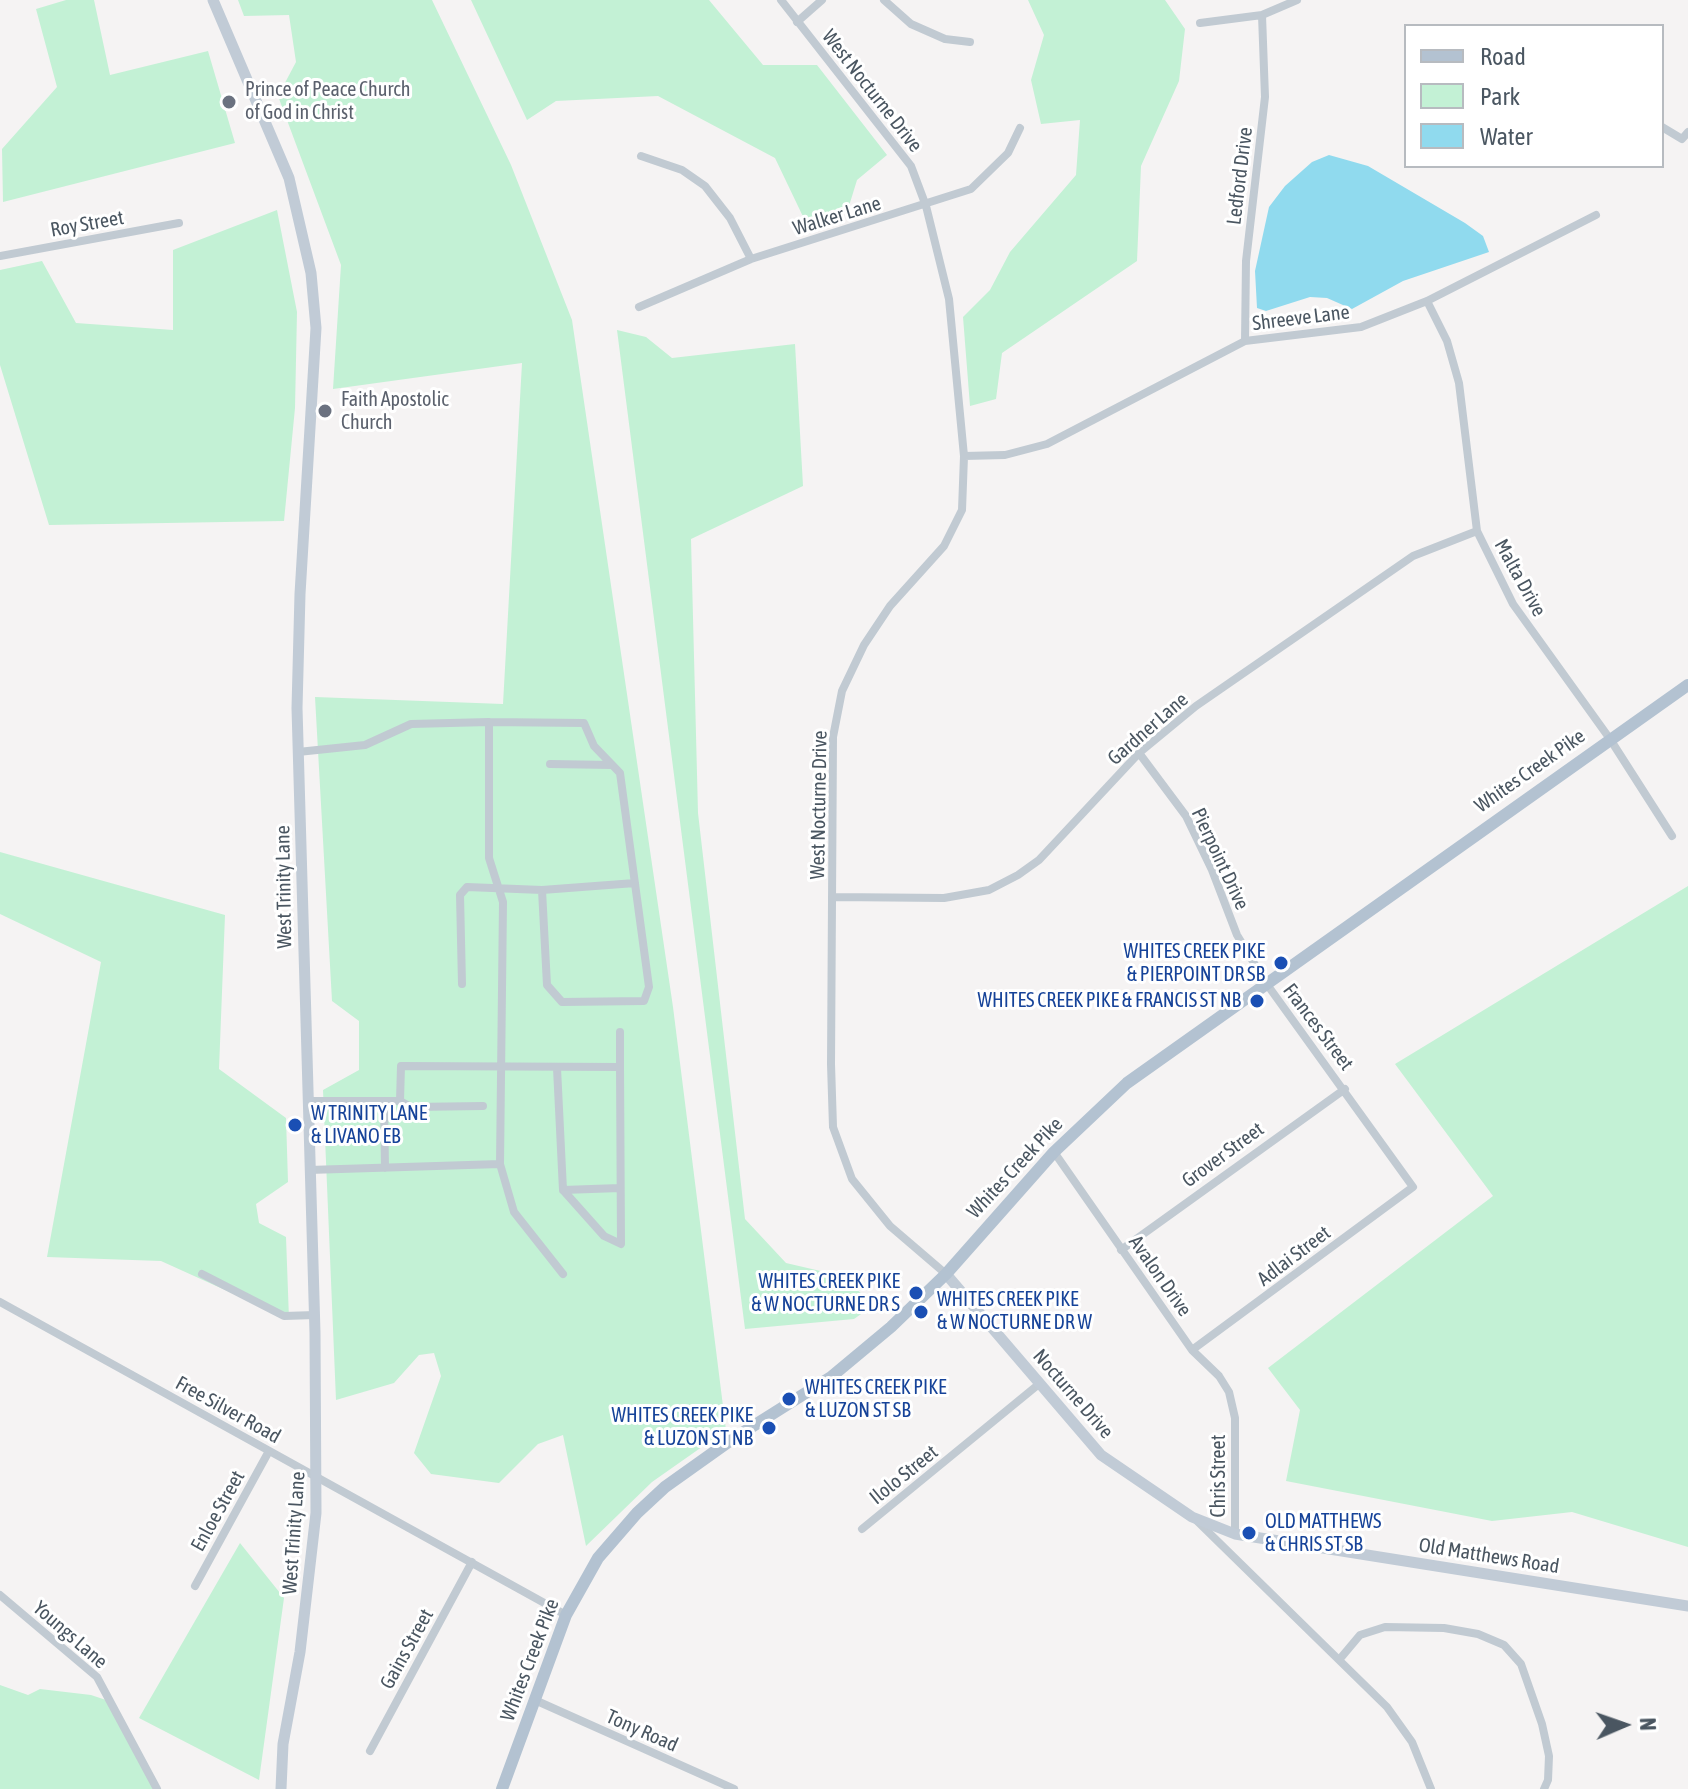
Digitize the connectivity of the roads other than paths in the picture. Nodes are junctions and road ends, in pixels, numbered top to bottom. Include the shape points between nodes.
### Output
1 (213, 0) edge
2 (781, 0) edge
3 (822, 0) edge
4 (884, 0) edge
5 (1297, 0) edge
6 (1262, 15) junction
7 (797, 22) junction
8 (1200, 23) dead end
9 (970, 42) dead end
10 (1020, 128) dead end
11 (1664, 128) edge
12 (1688, 132) edge
13 (641, 156) dead end
14 (926, 206) junction
15 (1596, 215) dead end
16 (179, 223) dead end
17 (0, 256) edge
18 (751, 259) junction
19 (1427, 301) junction
20 (639, 307) dead end
21 (1245, 341) junction
22 (964, 456) junction
23 (1477, 531) junction
24 (1688, 685) edge
25 (489, 722) junction
26 (1610, 739) junction
27 (298, 752) junction
28 (1139, 753) junction
29 (550, 764) dead end
30 (612, 765) junction
31 (1672, 836) dead end
32 (635, 883) junction
33 (499, 889) junction
34 (542, 890) junction
35 (834, 897) junction
36 (1266, 983) junction
37 (462, 984) dead end
38 (620, 1032) dead end
39 (620, 1067) junction
40 (501, 1068) junction
41 (557, 1068) junction
42 (1345, 1089) junction
43 (308, 1101) junction
44 (384, 1101) junction
45 (400, 1101) junction
46 (483, 1106) dead end
47 (1054, 1152) junction
48 (500, 1164) junction
49 (385, 1168) junction
50 (309, 1170) junction
51 (1413, 1187) joint
52 (620, 1188) junction
53 (563, 1190) junction
54 (1121, 1250) junction
55 (202, 1274) dead end
56 (563, 1274) dead end
57 (946, 1274) junction
58 (0, 1302) edge
59 (315, 1315) junction
60 (1192, 1350) junction
61 (1039, 1384) junction
62 (1235, 1418) joint
63 (269, 1451) junction
64 (317, 1479) junction
65 (1192, 1517) junction
66 (862, 1529) dead end
67 (1235, 1534) junction
68 (472, 1562) junction
69 (195, 1586) dead end
70 (0, 1595) edge
71 (1688, 1606) edge
72 (566, 1615) junction
73 (1339, 1660) junction
74 (537, 1701) junction
75 (370, 1751) dead end
76 (157, 1789) edge
77 (281, 1789) edge
78 (502, 1789) edge
79 (734, 1789) edge
80 (1431, 1789) edge
81 (1544, 1789) edge

1 - 27 main road, West Trinity Lane via 289,178 311,273 315,387 300,594
2 - 7 street, West Nocturne Drive
3 - 7 street
4 - 9 street via 911,24 945,39
5 - 6 street
6 - 8 street
6 - 21 street, Ledford Drive via 1265,97 1246,261
7 - 14 street, West Nocturne Drive via 899,146
10 - 14 street, Walker Lane via 994,171 971,189
11 - 12 street via 1682,139
13 - 18 street via 682,170 705,186 730,218
14 - 18 street, Walker Lane
14 - 22 street, West Nocturne Drive via 949,299
15 - 19 street, Shreeve Lane
16 - 17 street, Roy Street
18 - 20 street, Walker Lane
19 - 21 street, Shreeve Lane via 1346,330
19 - 23 street, Malta Drive via 1447,341 1459,383
21 - 22 street, Shreeve Lane via 1047,444 1005,455
22 - 35 street, West Nocturne Drive via 962,510 944,546 890,606 842,691 833,737
23 - 26 street, Malta Drive via 1513,604
23 - 28 street, Gardner Lane via 1413,556 1350,596
24 - 26 main road, Whites Creek Pike
25 - 27 street via 411,724 365,745
25 - 30 street via 584,723 594,746
25 - 33 street via 489,858
26 - 31 street, Malta Drive
26 - 36 main road, Whites Creek Pike
27 - 43 main road, West Trinity Lane
28 - 35 street, Gardner Lane via 1039,860 989,890 944,898
28 - 36 street, Pierpoint Drive via 1186,816 1237,935
29 - 30 street
30 - 32 street via 620,773
32 - 34 street
32 - 34 street via 649,987 644,1001 562,1002 553,994 547,985
33 - 34 street
33 - 37 street via 467,887 460,895
33 - 40 street
35 - 57 street, West Nocturne Drive via 831,1064 837,1145 872,1208
36 - 42 street, Frances Street
36 - 47 main road, Whites Creek Pike via 1127,1083
38 - 39 street
39 - 41 street
39 - 52 street
40 - 41 street
40 - 45 street via 401,1066
40 - 48 street
41 - 53 street
42 - 51 street, Frances Street
42 - 54 street, Grover Street
43 - 44 street
43 - 50 main road, West Trinity Lane
44 - 45 street
44 - 49 street
45 - 46 street via 411,1107
47 - 54 street, Avalon Drive
47 - 57 main road, Whites Creek Pike
48 - 49 street
48 - 56 street via 514,1212
49 - 50 street
50 - 59 main road, West Trinity Lane
51 - 60 street, Adlai Street
52 - 53 street
52 - 53 street via 621,1244 604,1236
54 - 60 street, Avalon Drive
55 - 59 street via 284,1316
57 - 61 main road, Nocturne Drive
57 - 72 main road, Whites Creek Pike via 831,1377 665,1487 598,1558
58 - 63 street, Free Silver Road
59 - 64 main road, West Trinity Lane
60 - 62 street, Avalon Drive via 1219,1376
61 - 65 main road, Nocturne Drive via 1101,1455
61 - 66 street, Ilolo Street
62 - 67 street, Chris Street
63 - 64 street, Free Silver Road
63 - 69 street, Enloe Street
64 - 68 street, Free Silver Road
64 - 77 main road, West Trinity Lane via 310,1581 283,1744
65 - 67 main road, Old Matthews Road
65 - 73 street
67 - 71 main road, Old Matthews Road
68 - 72 street, Free Silver Road
68 - 75 street, Gains Street
70 - 76 street, Youngs Lane via 97,1677
72 - 74 main road, Whites Creek Pike
73 - 80 street via 1400,1724
73 - 81 street via 1360,1635 1385,1627 1444,1628 1504,1645 1521,1664 1538,1711 1549,1756
74 - 78 main road, Whites Creek Pike
74 - 79 street, Tony Road

